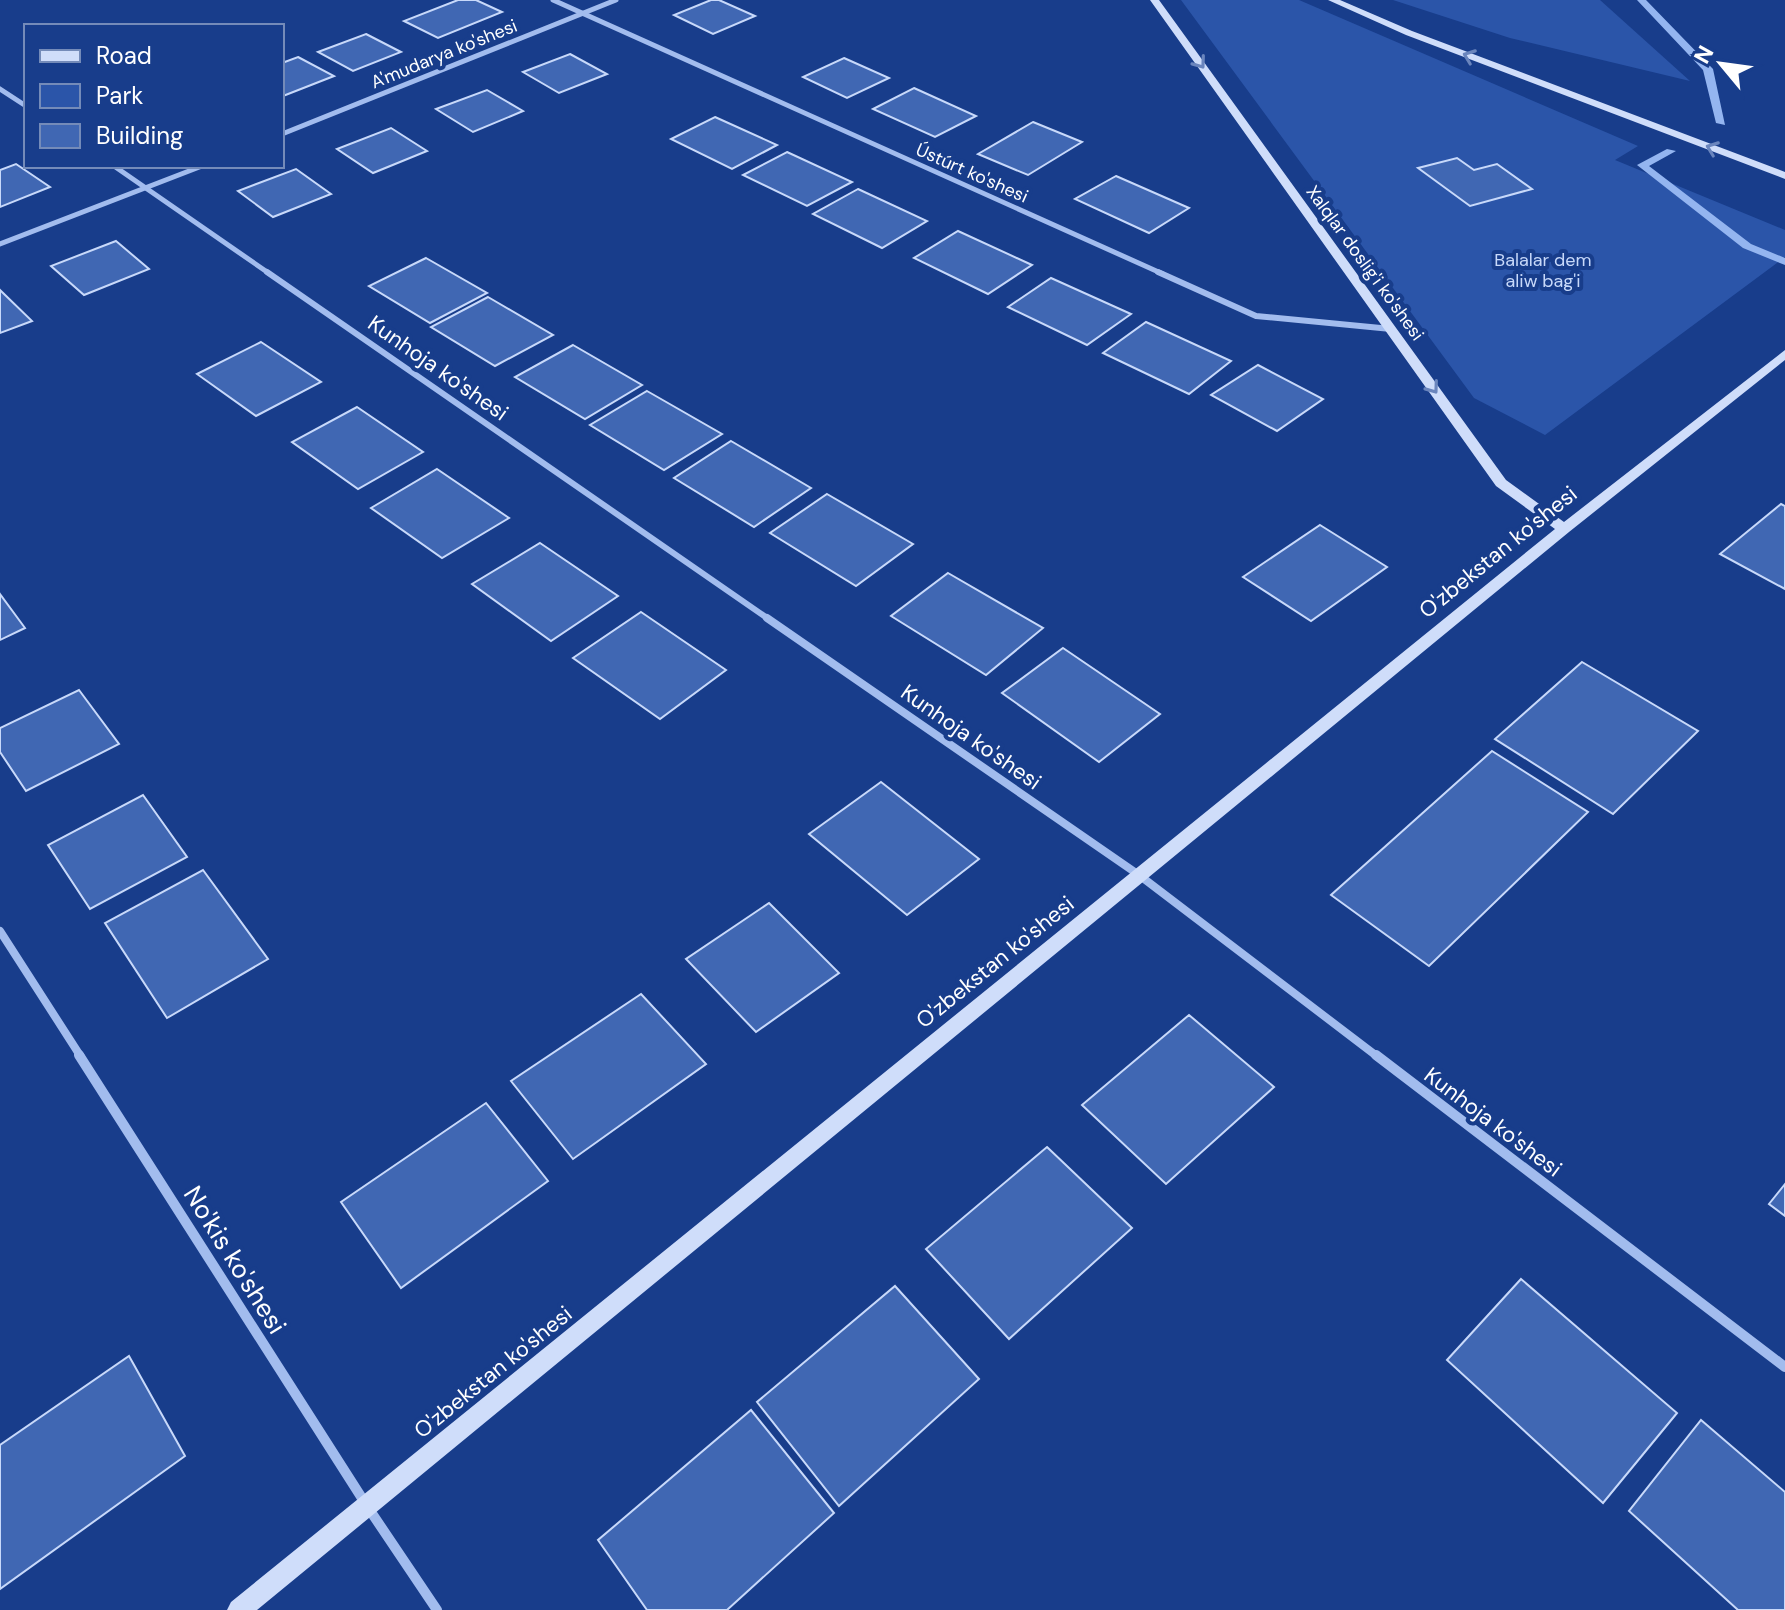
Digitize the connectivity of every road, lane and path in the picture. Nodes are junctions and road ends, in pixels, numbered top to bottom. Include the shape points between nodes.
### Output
1 (553, 0) edge
2 (616, 0) edge
3 (1154, 0) edge
4 (1332, 0) edge
5 (581, 14) junction
6 (0, 89) edge
7 (24, 105) edge
8 (284, 133) edge
9 (117, 168) edge
10 (197, 168) edge
11 (1785, 176) edge
12 (147, 188) junction
13 (0, 244) edge
14 (1391, 329) junction
15 (1785, 354) edge
16 (1564, 529) junction
17 (1139, 875) junction
18 (0, 931) edge
19 (1785, 1367) edge
20 (367, 1506) junction
21 (239, 1610) edge
22 (437, 1610) edge

1 - 5 street, Ústúrt ko'shesi
2 - 5 street, A'mudarya ko'shesi
3 -> 14 main road, Xalqlar doslig'i ko'shesi
11 -> 4 main road
5 - 8 street, A'mudarya ko'shesi
5 - 14 street, Ústúrt ko'shesi via 1256,316
6 - 7 street
9 - 12 street, Kunhoja ko'shesi
10 - 12 street
12 - 13 street
12 - 17 street, Kunhoja ko'shesi
14 -> 16 main road, Xalqlar doslig'i ko'shesi via 1501,483
15 - 16 main road, O'zbekstan ko'shesi
16 - 17 main road, O'zbekstan ko'shesi
17 - 19 street, Kunhoja ko'shesi
17 - 20 main road, O'zbekstan ko'shesi
18 - 20 street, No'kis ko'shesi
20 - 21 main road, O'zbekstan ko'shesi
20 - 22 street, No'kis ko'shesi

